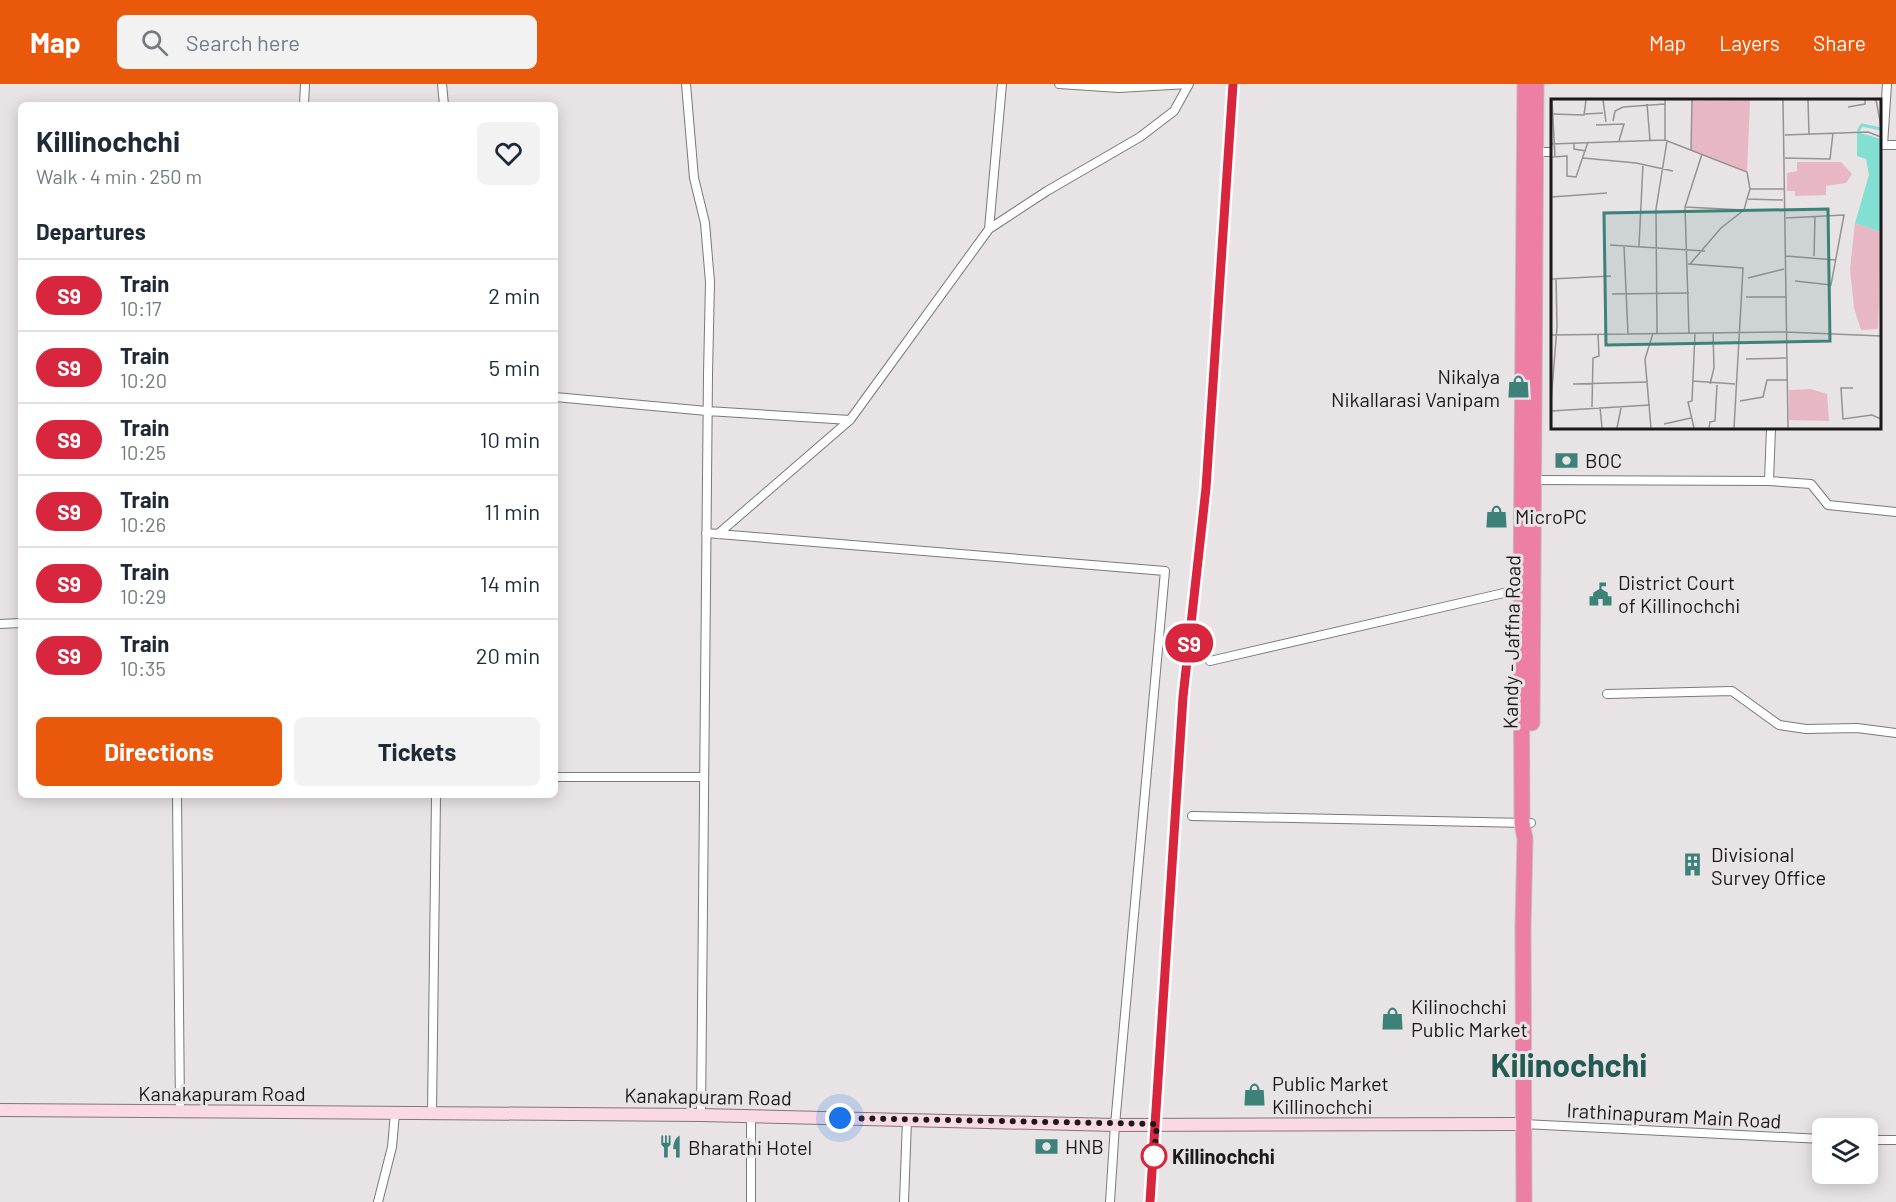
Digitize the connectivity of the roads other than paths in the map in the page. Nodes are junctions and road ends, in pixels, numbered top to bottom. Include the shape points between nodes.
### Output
1 (305, 84) edge
2 (442, 84) edge
3 (687, 84) edge
4 (1002, 84) edge
5 (1059, 84) edge
6 (1188, 84) edge
7 (1525, 84) edge
8 (1536, 84) edge
9 (1887, 84) edge
10 (304, 102) edge
11 (444, 102) edge
12 (1896, 145) edge
13 (1881, 146) edge
14 (1530, 152) junction
15 (1551, 152) edge
16 (989, 229) junction
17 (558, 397) edge
18 (707, 411) junction
19 (850, 420) junction
20 (1771, 429) edge
21 (1527, 481) junction
22 (1769, 481) junction
23 (1896, 512) edge
24 (706, 533) junction
25 (718, 534) junction
26 (1521, 590) junction
27 (18, 623) edge
28 (0, 624) edge
29 (1210, 661) dead end
30 (1607, 694) dead end
31 (1896, 733) edge
32 (558, 777) edge
33 (704, 777) junction
34 (177, 798) edge
35 (436, 798) edge
36 (1192, 816) dead end
37 (1526, 823) junction
38 (0, 1110) edge
39 (180, 1112) junction
40 (395, 1113) junction
41 (432, 1113) junction
42 (701, 1115) junction
43 (751, 1116) junction
44 (907, 1120) junction
45 (1523, 1124) junction
46 (1115, 1125) junction
47 (1812, 1138) edge
48 (1878, 1140) edge
49 (1896, 1140) edge
50 (378, 1202) edge
51 (751, 1202) edge
52 (904, 1202) edge
53 (1110, 1202) edge
54 (1524, 1202) edge

1 - 10 street
2 - 11 street
3 - 18 street via 694,178 705,223 711,282
4 - 16 street
5 - 6 street via 1119,88
6 - 16 street via 1174,111 1140,137
7 - 14 highway, Kandy - Jaffna Road
8 - 14 highway, Kandy - Jaffna Road
9 - 13 street
12 - 13 street
14 - 15 street
14 - 21 highway, Kandy - Jaffna Road
16 - 19 street
17 - 18 street
18 - 19 street
18 - 24 street
19 - 25 street
20 - 22 street
21 - 22 street
21 - 26 highway, Kandy - Jaffna Road
21 - 37 highway, Kandy - Jaffna Road
22 - 23 street via 1811,484 1828,505
24 - 25 street
24 - 33 street
25 - 46 street via 1165,571
26 - 29 street
26 - 37 highway, Kandy - Jaffna Road
27 - 28 street
30 - 31 street via 1732,691 1779,725
32 - 33 street
33 - 42 street
34 - 39 street
35 - 41 street
36 - 37 street
37 - 45 highway, Kandy - Jaffna Road
38 - 39 street, Kanakapuram Road
39 - 40 street, Kanakapuram Road
40 - 41 street, Kanakapuram Road
40 - 50 street via 392,1147
41 - 42 street, Kanakapuram Road
42 - 43 street, Kanakapuram Road
43 - 44 street, Kanakapuram Road
43 - 51 street
44 - 46 street, Kanakapuram Road
44 - 52 street
45 - 46 street, Kanakapuram Road
45 - 47 street, Irathinapuram Main Road
45 - 54 highway, Kandy - Jaffna Road
46 - 53 street
48 - 49 street

